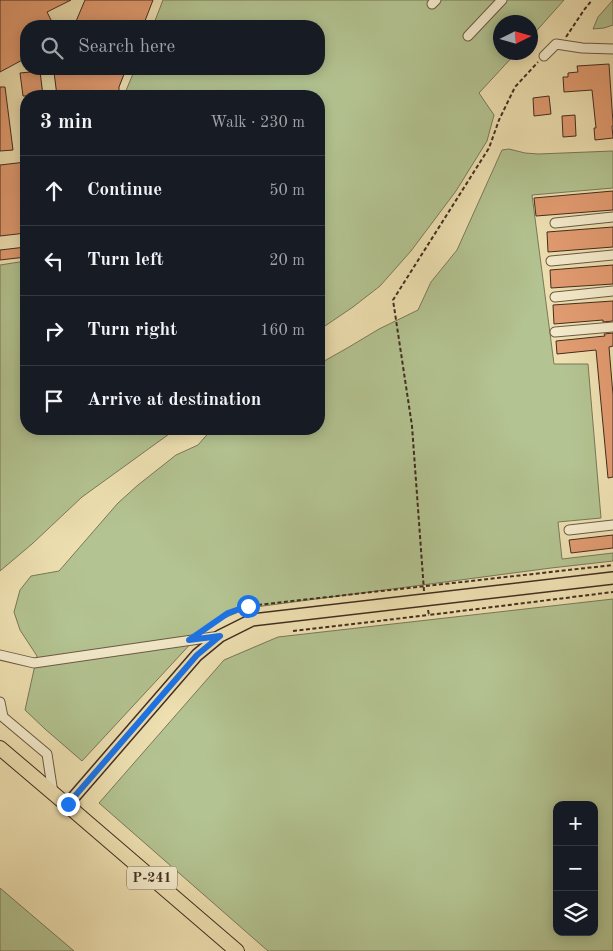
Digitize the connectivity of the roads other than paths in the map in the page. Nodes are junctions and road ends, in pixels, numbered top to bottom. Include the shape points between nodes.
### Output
1 (502, 0) edge
2 (468, 36) dead end
3 (613, 49) edge
4 (544, 56) road end
5 (613, 217) edge
6 (555, 223) dead end
7 (613, 255) edge
8 (551, 261) dead end
9 (613, 291) edge
10 (555, 296) dead end
11 (613, 327) edge
12 (555, 332) dead end
13 (613, 525) edge
14 (569, 530) dead end
15 (613, 578) edge
16 (220, 636) junction
17 (0, 655) edge
18 (0, 702) edge
19 (0, 748) edge
20 (53, 793) junction
21 (68, 804) junction
22 (238, 951) edge

1 - 2 lane
3 - 4 lane via 556,44
5 - 6 lane
7 - 8 lane
9 - 10 lane
11 - 12 lane
13 - 14 lane
15 - 16 main road via 252,620
16 - 17 lane via 34,663
16 - 21 main road via 197,655
18 - 20 lane via 3,717 47,754
19 - 20 highway, Р-241
20 - 21 highway, Р-241
21 - 22 highway, Р-241

